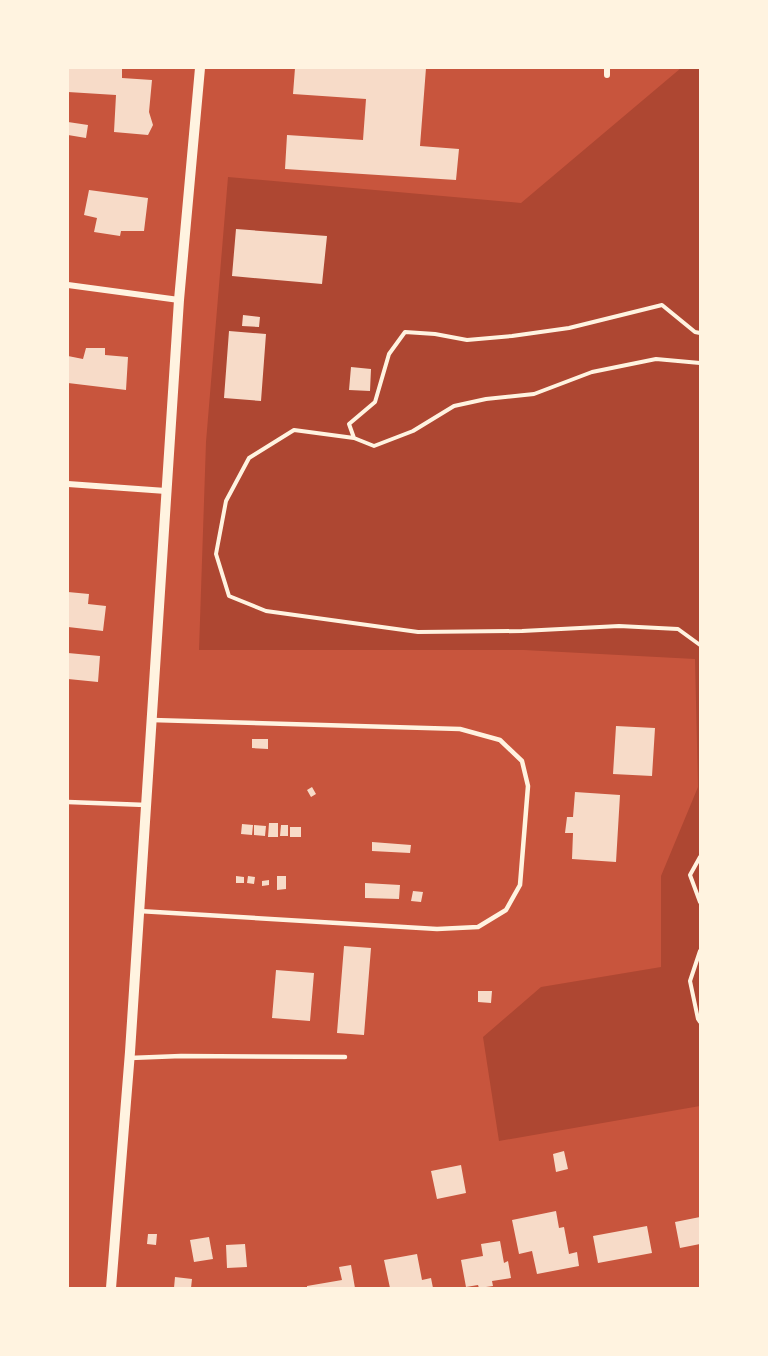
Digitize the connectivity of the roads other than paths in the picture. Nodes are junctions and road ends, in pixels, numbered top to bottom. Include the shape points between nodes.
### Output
1 (200, 68) edge
2 (607, 68) edge
3 (607, 75) dead end
4 (68, 285) edge
5 (179, 300) junction
6 (68, 484) edge
7 (166, 490) junction
8 (152, 720) junction
9 (68, 802) edge
10 (146, 805) junction
11 (140, 911) junction
12 (345, 1057) dead end
13 (130, 1058) junction
14 (111, 1288) edge

1 - 5 street
2 - 3 street
4 - 5 street
5 - 7 street
6 - 7 street
7 - 8 street
8 - 10 street
8 - 11 lane via 460,729 500,740 522,761 528,786 520,885 506,910 478,927 437,929
9 - 10 lane
10 - 11 street
11 - 13 street
12 - 13 lane
13 - 14 street

